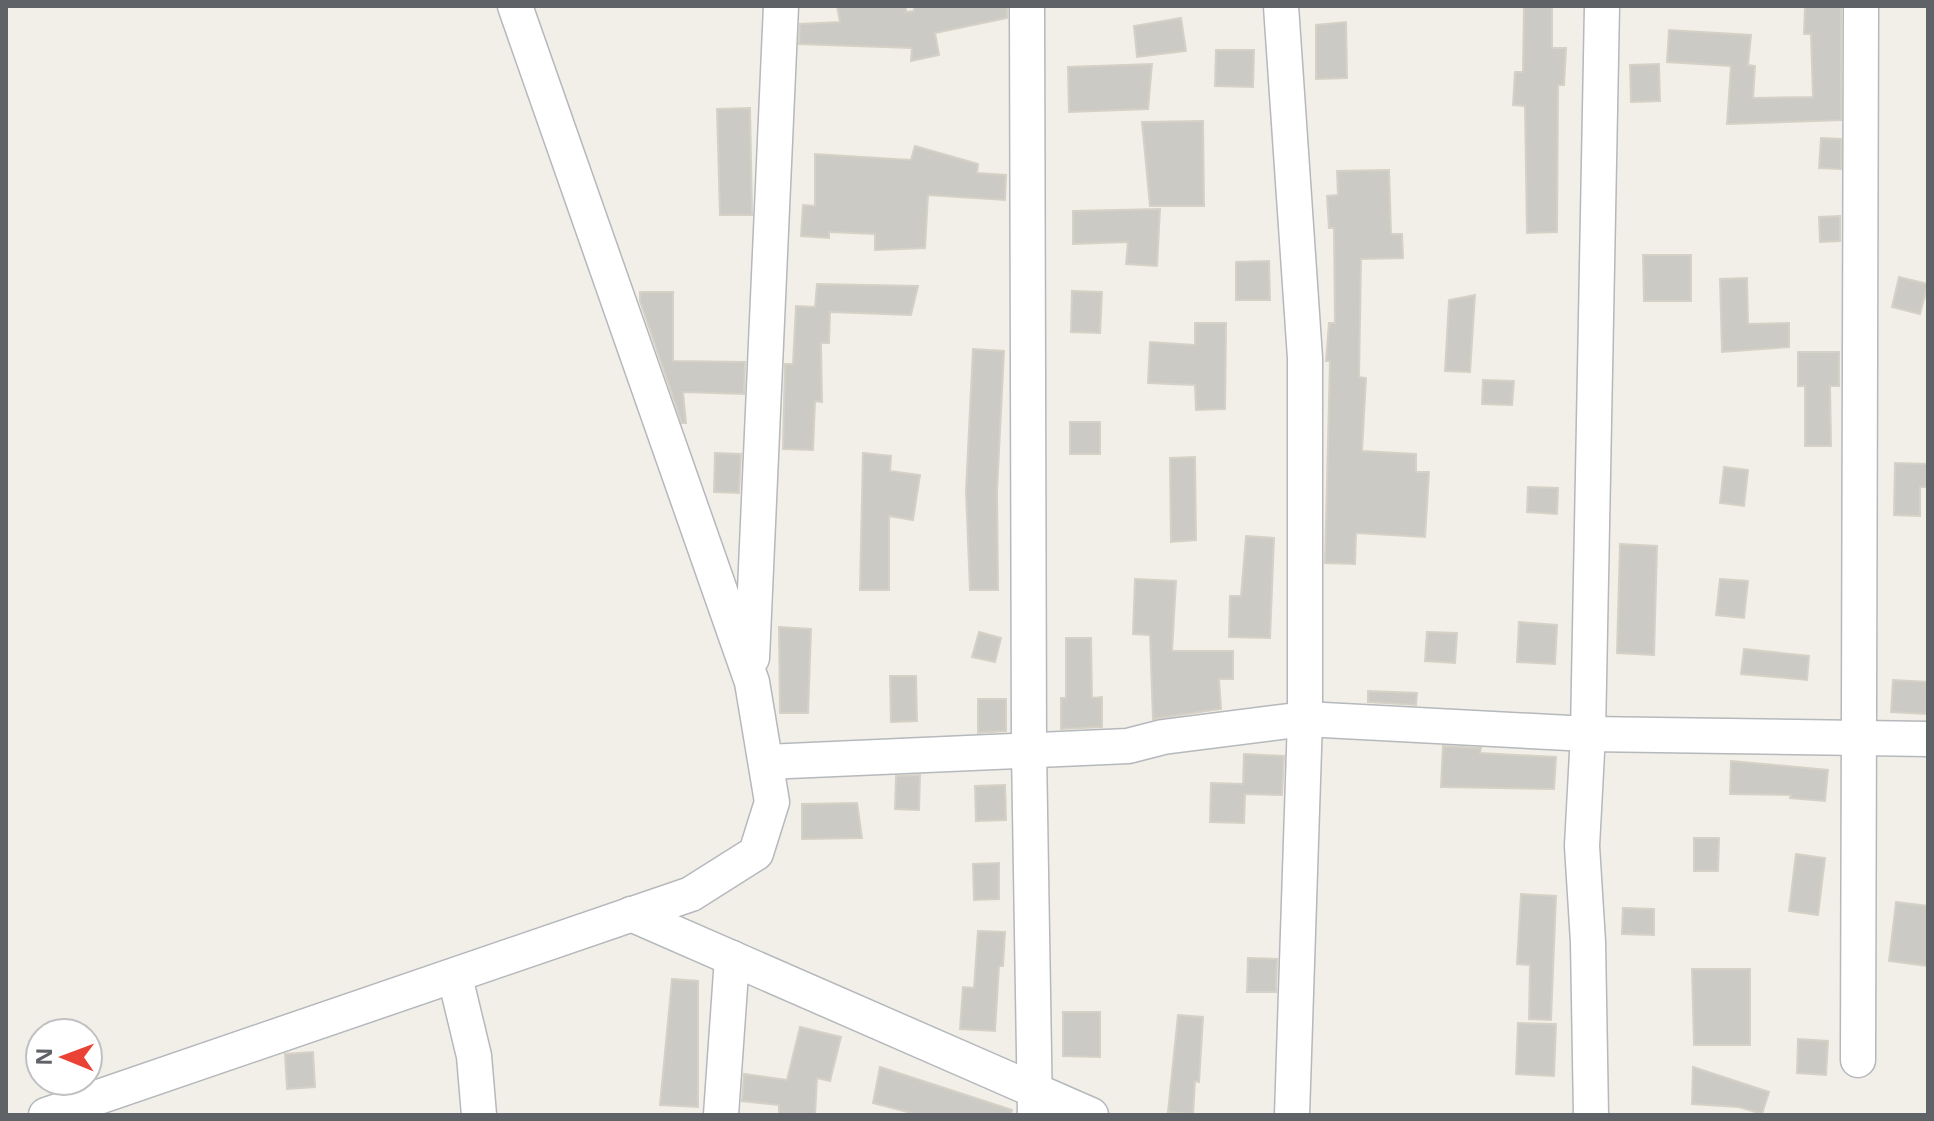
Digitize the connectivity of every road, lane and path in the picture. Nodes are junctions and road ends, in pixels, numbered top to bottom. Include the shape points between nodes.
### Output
1 (515, 6) edge
2 (540, 6) edge
3 (781, 6) edge
4 (1027, 6) edge
5 (1281, 6) edge
6 (1602, 6) edge
7 (1861, 6) edge
8 (534, 59) junction
9 (752, 682) junction
10 (1305, 719) junction
11 (1588, 734) junction
12 (1857, 736) junction
13 (1928, 739) edge
14 (1029, 750) junction
15 (766, 762) junction
16 (631, 914) junction
17 (732, 958) junction
18 (455, 977) junction
19 (1858, 1060) dead end
20 (118, 1102) edge
21 (1036, 1104) edge
22 (46, 1115) edge
23 (479, 1115) edge
24 (721, 1115) edge
25 (1091, 1115) edge
26 (1292, 1115) edge
27 (1591, 1115) edge

1 - 8 street
2 - 8 street
3 - 9 street
4 - 14 street
5 - 10 street via 1305,358
6 - 11 street
7 - 12 street
8 - 9 street
9 - 15 street
10 - 11 street
10 - 14 street via 1128,746
10 - 26 street
11 - 12 street
11 - 27 street via 1582,846
12 - 13 street
12 - 19 street
14 - 15 street
14 - 21 street
15 - 16 street via 772,802 756,853 691,894
16 - 17 street
16 - 18 street
17 - 21 street
17 - 24 street
18 - 20 street
18 - 23 street via 474,1056
20 - 22 street
21 - 25 street

